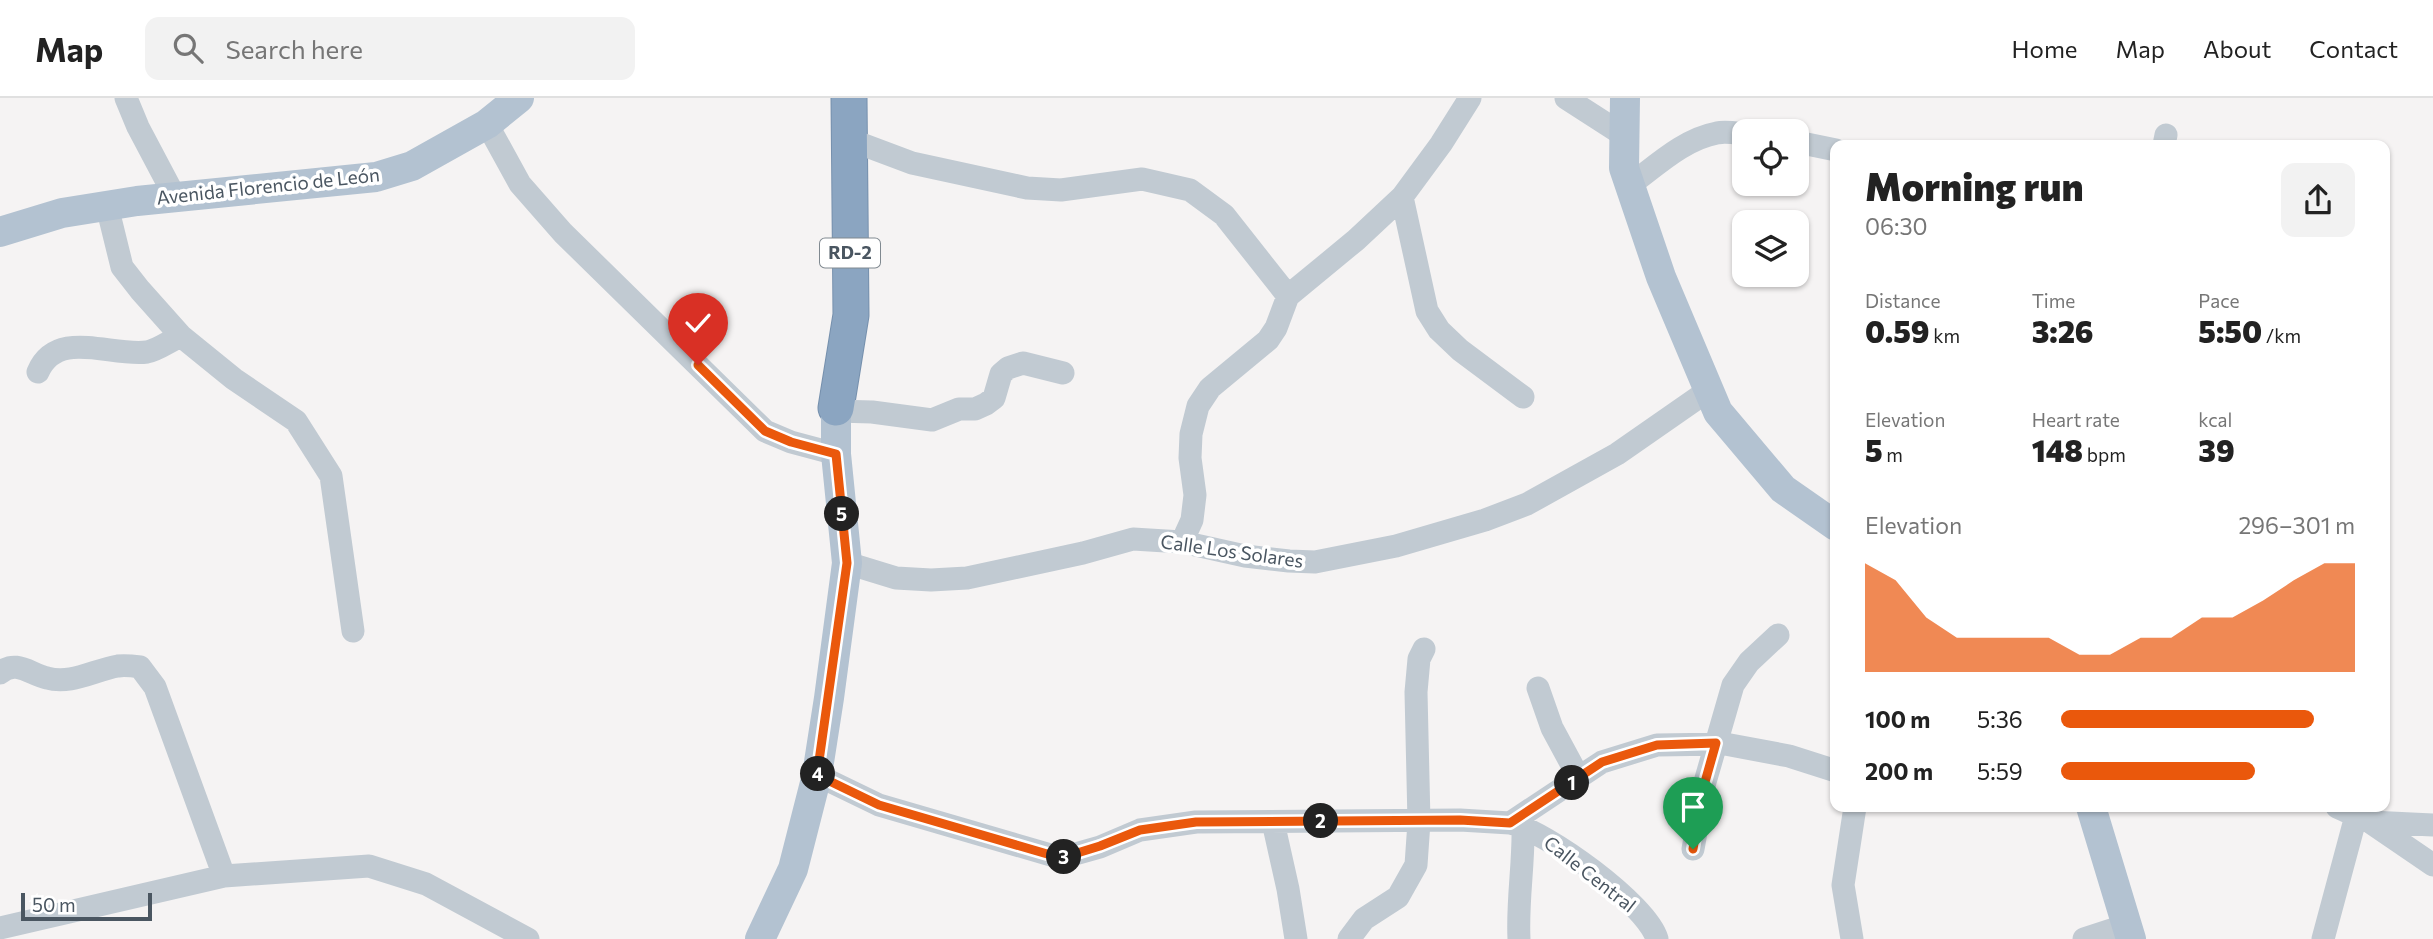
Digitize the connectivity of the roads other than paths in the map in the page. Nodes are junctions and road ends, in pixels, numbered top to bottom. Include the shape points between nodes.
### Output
1 (126, 98) edge
2 (828, 98) edge
3 (849, 98) edge
4 (1470, 98) edge
5 (1566, 98) edge
6 (1625, 98) edge
7 (516, 100) edge
8 (486, 124) junction
9 (1732, 133) edge
10 (1625, 136) junction
11 (848, 139) junction
12 (1809, 144) edge
13 (1830, 149) edge
14 (1630, 185) junction
15 (175, 197) junction
16 (1402, 197) junction
17 (107, 206) junction
18 (0, 232) edge
19 (1288, 296) junction
20 (181, 335) junction
21 (38, 372) dead end
22 (1063, 373) dead end
23 (1709, 390) junction
24 (1523, 397) dead end
25 (836, 410) junction
26 (836, 454) junction
27 (1830, 522) edge
28 (1182, 542) junction
29 (847, 563) junction
30 (353, 631) dead end
31 (1778, 635) dead end
32 (1424, 649) dead end
33 (0, 673) edge
34 (1538, 688) dead end
35 (1716, 743) junction
36 (1830, 769) edge
37 (817, 775) junction
38 (1579, 778) junction
39 (1854, 812) edge
40 (2093, 812) edge
41 (2354, 815) edge
42 (1273, 822) junction
43 (1419, 822) junction
44 (1517, 824) junction
45 (2433, 825) edge
46 (1693, 849) dead end
47 (2433, 864) edge
48 (224, 876) junction
49 (0, 928) edge
50 (2129, 932) edge
51 (528, 939) edge
52 (760, 939) edge
53 (1296, 939) edge
54 (1349, 939) edge
55 (1519, 939) edge
56 (1657, 939) edge
57 (1852, 939) edge
58 (2084, 939) edge
59 (2323, 939) edge

1 - 15 street
2 - 25 highway, RD-2
3 - 11 highway, RD-2
4 - 16 street
5 - 10 street
6 - 10 main road
7 - 8 main road, Avenida Florencio de León
8 - 15 main road, Avenida Florencio de León via 412,166 376,177
8 - 26 street via 520,184 563,233 765,431
9 - 14 street via 1718,132 1695,140
10 - 14 main road via 1624,168
11 - 19 street via 912,163 1027,188 1061,190 1142,179 1190,190 1224,215
11 - 25 highway, RD-2 via 851,315
12 - 13 street
14 - 23 main road via 1661,277
15 - 17 main road, Avenida Florencio de León
16 - 19 street
16 - 24 street via 1427,311 1460,350
17 - 18 main road, Avenida Florencio de León
17 - 20 street via 122,267
19 - 28 street via 1268,340 1210,388 1198,406 1190,458 1195,495 1192,520
20 - 21 street via 148,352 53,351
20 - 30 street via 296,421 331,477
22 - 25 street via 1023,363 1009,368 1001,374 994,398 986,404 932,420
23 - 27 main road via 1718,412 1783,489
23 - 28 street, Calle Los Solares via 1617,454 1527,504 1396,546 1315,562 1245,556
25 - 26 main road, RD-2
26 - 29 main road, RD-2
28 - 29 street, Calle Los Solares via 1133,539 967,578 896,578
29 - 37 main road, RD-2
31 - 35 street via 1733,685
32 - 43 street via 1416,692
33 - 48 street via 21,667 48,679 84,677 119,665 140,667 155,687
34 - 38 street via 1552,728
35 - 36 street via 1789,756
35 - 38 street via 1657,745 1602,762
35 - 46 street
37 - 42 street via 879,805 1061,858 1140,830 1196,822
37 - 52 main road, RD-2 via 793,869
38 - 44 street
39 - 57 street via 1843,885
40 - 50 main road
41 - 45 street
41 - 47 street
41 - 59 street
42 - 43 street
42 - 53 street
43 - 44 street
43 - 54 street via 1416,864 1398,897 1364,919
44 - 55 street via 1524,854
44 - 56 street, Calle Central via 1549,840 1609,884 1648,920
48 - 49 street
48 - 51 street via 369,866 426,884
50 - 58 street

